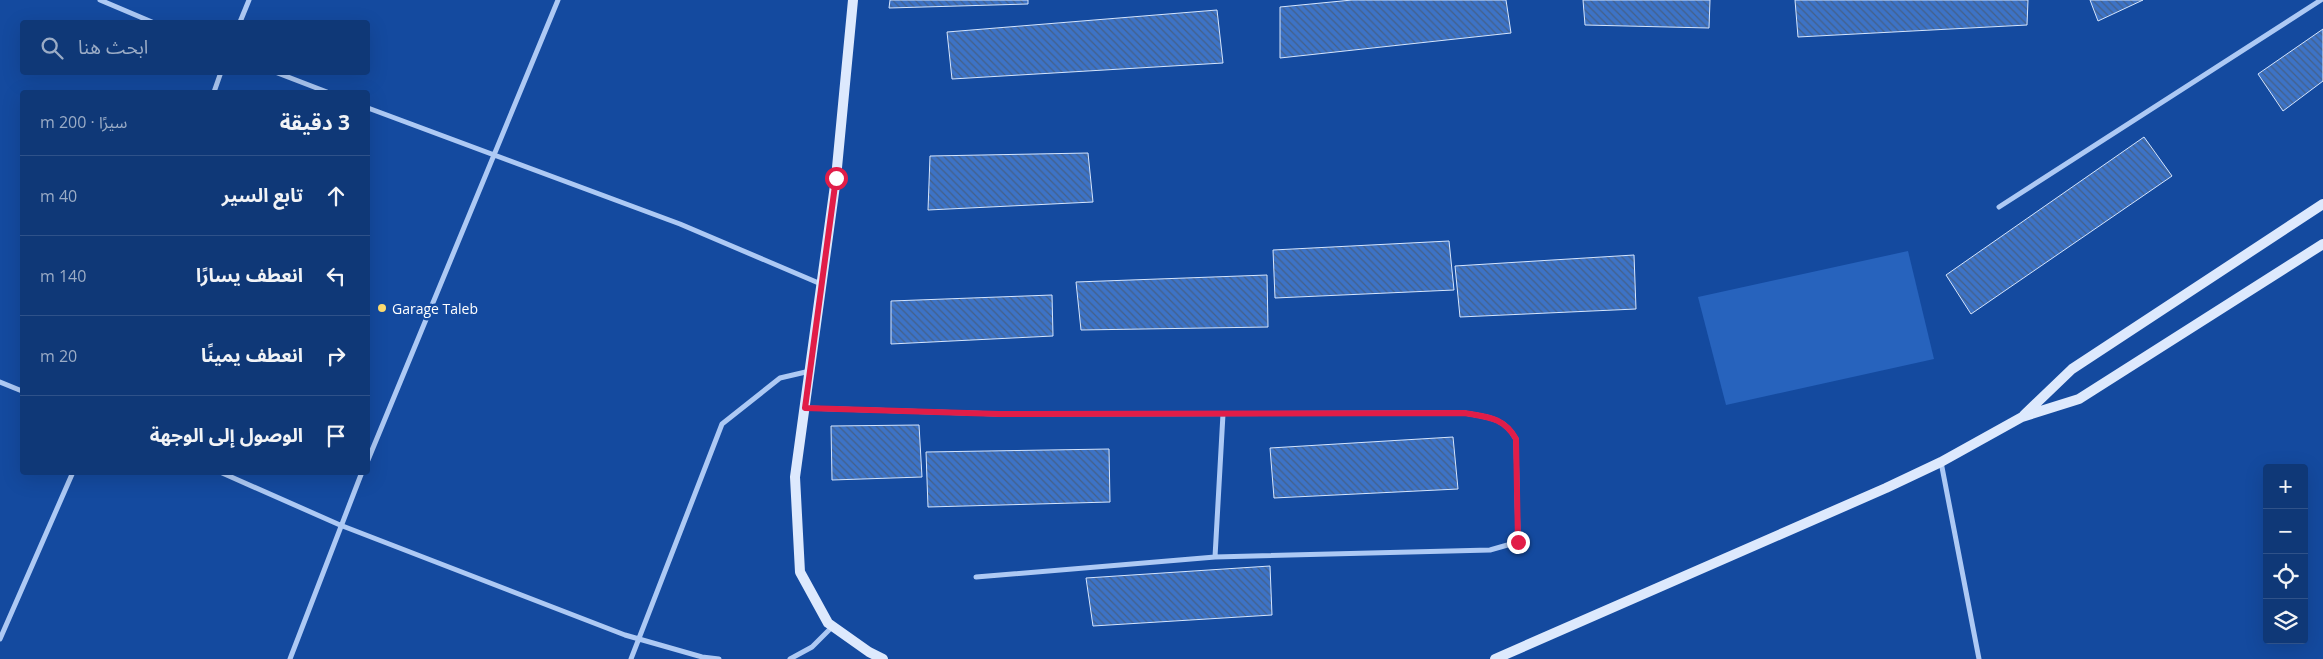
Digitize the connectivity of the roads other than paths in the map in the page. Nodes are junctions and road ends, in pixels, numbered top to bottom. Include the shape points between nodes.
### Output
1 (100, 0) edge
2 (249, 0) edge
3 (558, 0) edge
4 (853, 0) edge
5 (2321, 0) edge
6 (147, 20) edge
7 (241, 20) edge
8 (220, 75) edge
9 (283, 75) edge
10 (215, 90) edge
11 (322, 90) edge
12 (370, 109) edge
13 (494, 156) junction
14 (2323, 204) edge
15 (1999, 207) dead end
16 (2323, 244) edge
17 (822, 285) junction
18 (810, 371) junction
19 (0, 382) edge
20 (20, 389) edge
21 (805, 408) junction
22 (1223, 414) junction
23 (2022, 417) junction
24 (370, 455) edge
25 (1942, 462) junction
26 (72, 475) edge
27 (227, 475) edge
28 (361, 475) edge
29 (340, 525) junction
30 (1215, 557) junction
31 (976, 577) dead end
32 (832, 627) junction
33 (640, 639) junction
34 (0, 640) edge
35 (290, 659) edge
36 (632, 659) edge
37 (719, 659) edge
38 (790, 659) edge
39 (883, 659) edge
40 (1495, 659) edge
41 (1979, 659) edge

1 - 6 street
2 - 7 street
3 - 13 street
4 - 17 main road
5 - 15 street
8 - 10 street
9 - 11 street
12 - 13 street
13 - 17 street via 680,224
13 - 24 street
14 - 23 main road via 2072,369
16 - 23 main road via 2079,399
17 - 18 main road
18 - 21 main road
18 - 33 street via 780,378 722,424
19 - 20 street
21 - 22 street via 999,414
21 - 32 main road via 796,477 800,572
22 - 30 street
22 - 30 street via 1464,413 1489,417 1509,426 1516,439 1518,542 1490,550
23 - 25 main road
25 - 40 main road
25 - 41 street
26 - 34 street
27 - 29 street
28 - 29 street
29 - 33 street
29 - 35 street
30 - 31 street
32 - 38 street via 812,647
32 - 39 main road
33 - 36 street
33 - 37 street

